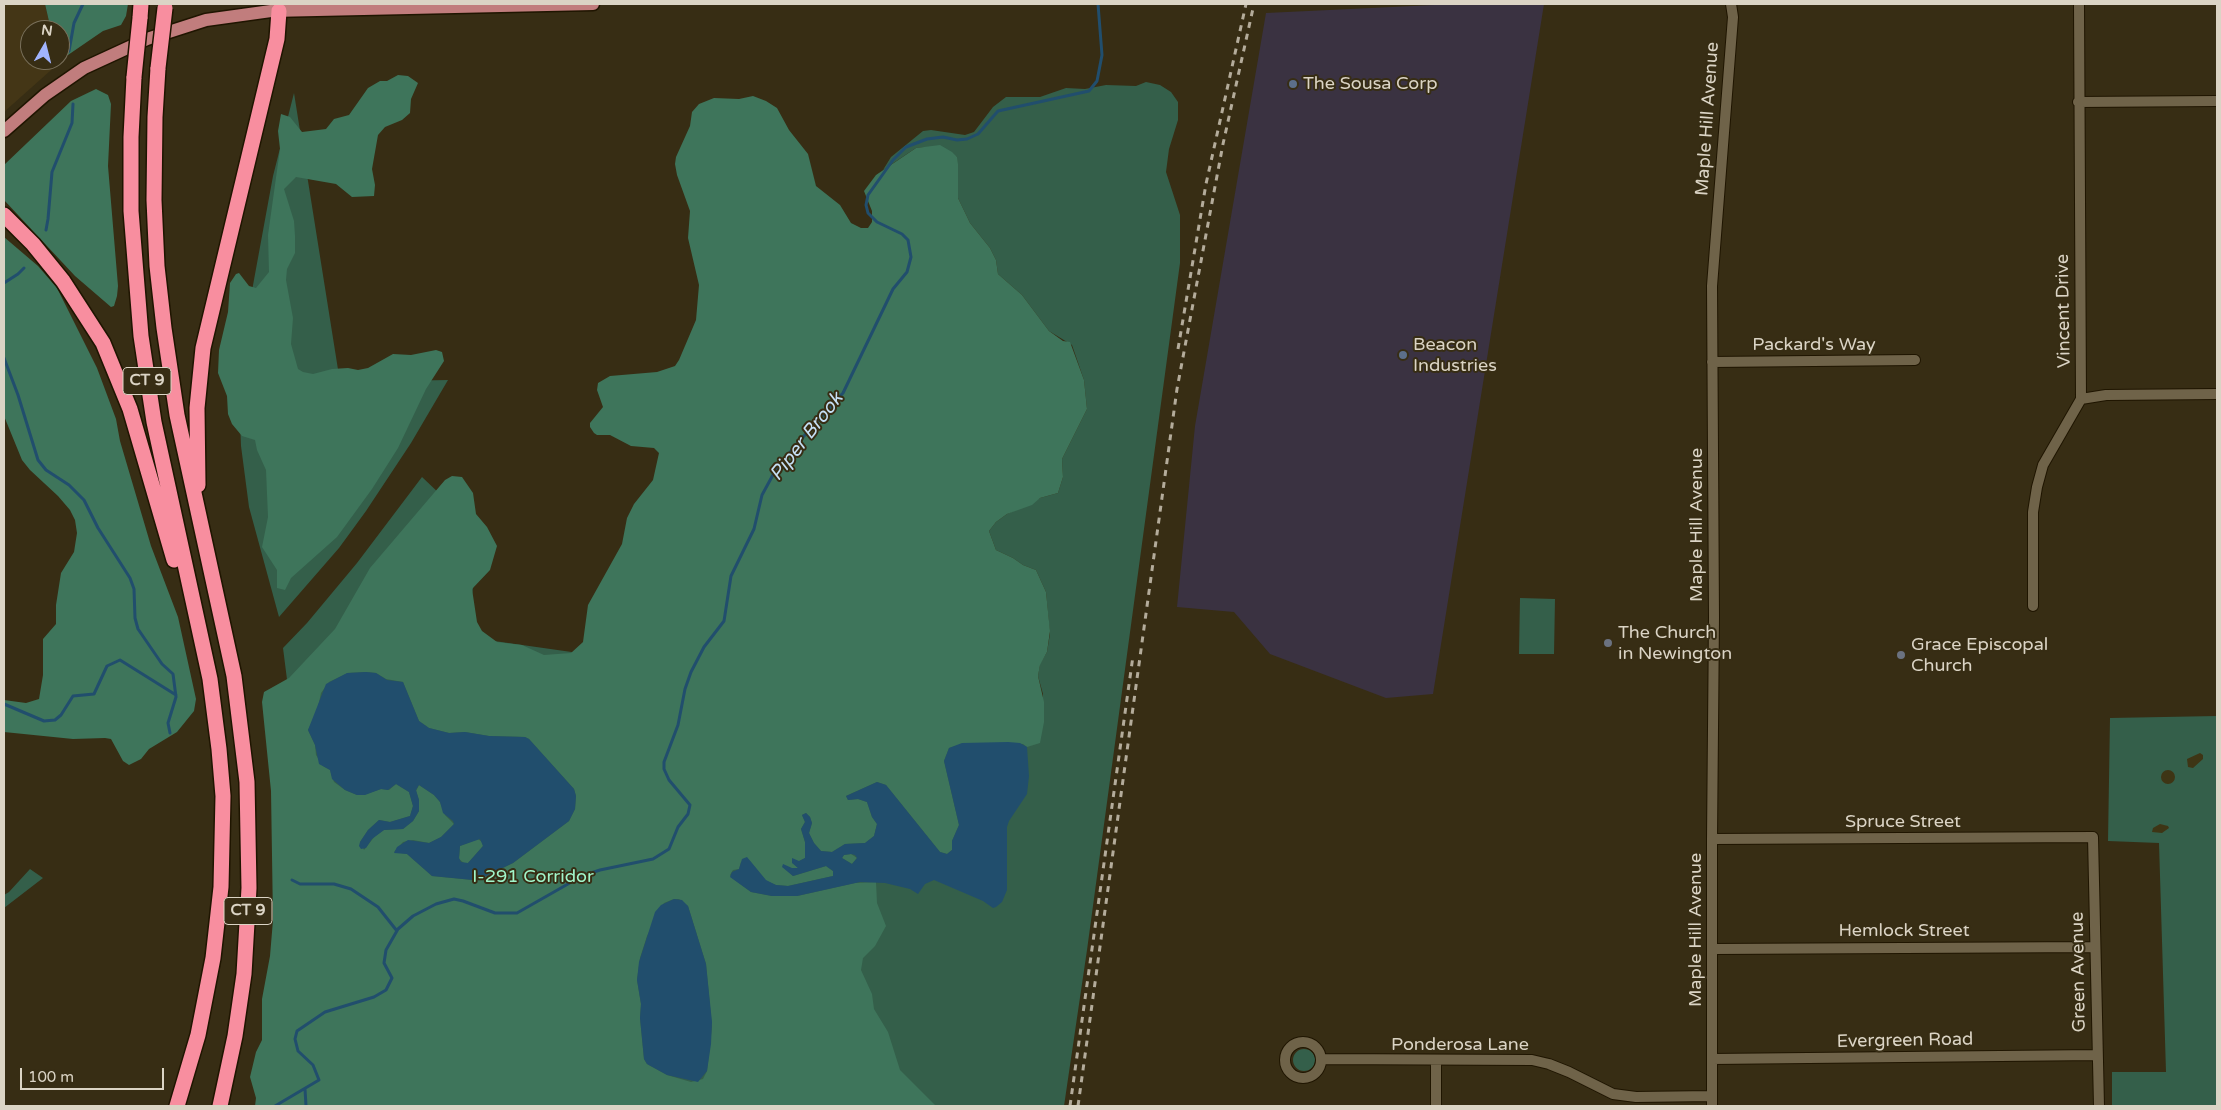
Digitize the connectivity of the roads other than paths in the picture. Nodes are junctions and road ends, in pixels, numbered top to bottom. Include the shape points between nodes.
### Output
1 (592, 4) edge
2 (1731, 4) edge
3 (2078, 4) edge
4 (165, 6) edge
5 (279, 7) edge
6 (141, 11) edge
7 (2217, 101) edge
8 (2078, 102) junction
9 (4, 131) edge
10 (4, 215) edge
11 (1915, 360) dead end
12 (1712, 362) junction
13 (2217, 394) edge
14 (2081, 399) junction
15 (196, 501) junction
16 (2033, 606) dead end
17 (202, 643) junction
18 (2094, 837) joint
19 (1712, 839) junction
20 (2094, 947) junction
21 (1713, 949) junction
22 (2097, 1055) junction
23 (1321, 1059) dead end
24 (1712, 1059) junction
25 (1436, 1061) junction
26 (1712, 1101) edge
27 (177, 1106) edge
28 (220, 1106) edge
29 (1436, 1106) edge
30 (2099, 1106) edge

1 - 5 main road
2 - 12 street, Maple Hill Avenue via 1733,17 1712,286
3 - 8 street, Vincent Drive
4 - 15 highway, CT 9, bridge via 158,68 154,171 157,266 173,392
5 - 9 main road via 206,20 121,50 60,84
5 - 15 highway via 278,39 203,348 197,408 199,469
6 - 17 highway, CT 9, bridge via 131,137 131,210 141,336 154,422
7 - 8 street
8 - 14 street, Vincent Drive
10 - 17 highway via 63,281 110,359 138,433 188,610
11 - 12 street, Packard's Way
12 - 19 street, Maple Hill Avenue
13 - 14 street via 2106,395
14 - 16 street via 2043,465 2037,488
15 - 28 highway, CT 9 via 240,714 249,815 248,908 240,1006
17 - 27 highway, CT 9 via 218,737 223,829 218,925 203,1013
18 - 19 street, Spruce Street
18 - 20 street, Green Avenue
19 - 21 street, Maple Hill Avenue
20 - 21 street, Hemlock Street
20 - 22 street, Green Avenue
21 - 24 street, Maple Hill Avenue
22 - 24 street, Evergreen Road
22 - 30 street, Green Avenue
23 - 25 street, Ponderosa Lane
24 - 26 street, Maple Hill Avenue
25 - 26 street, Ponderosa Lane via 1532,1060 1556,1067 1613,1094
25 - 29 street

